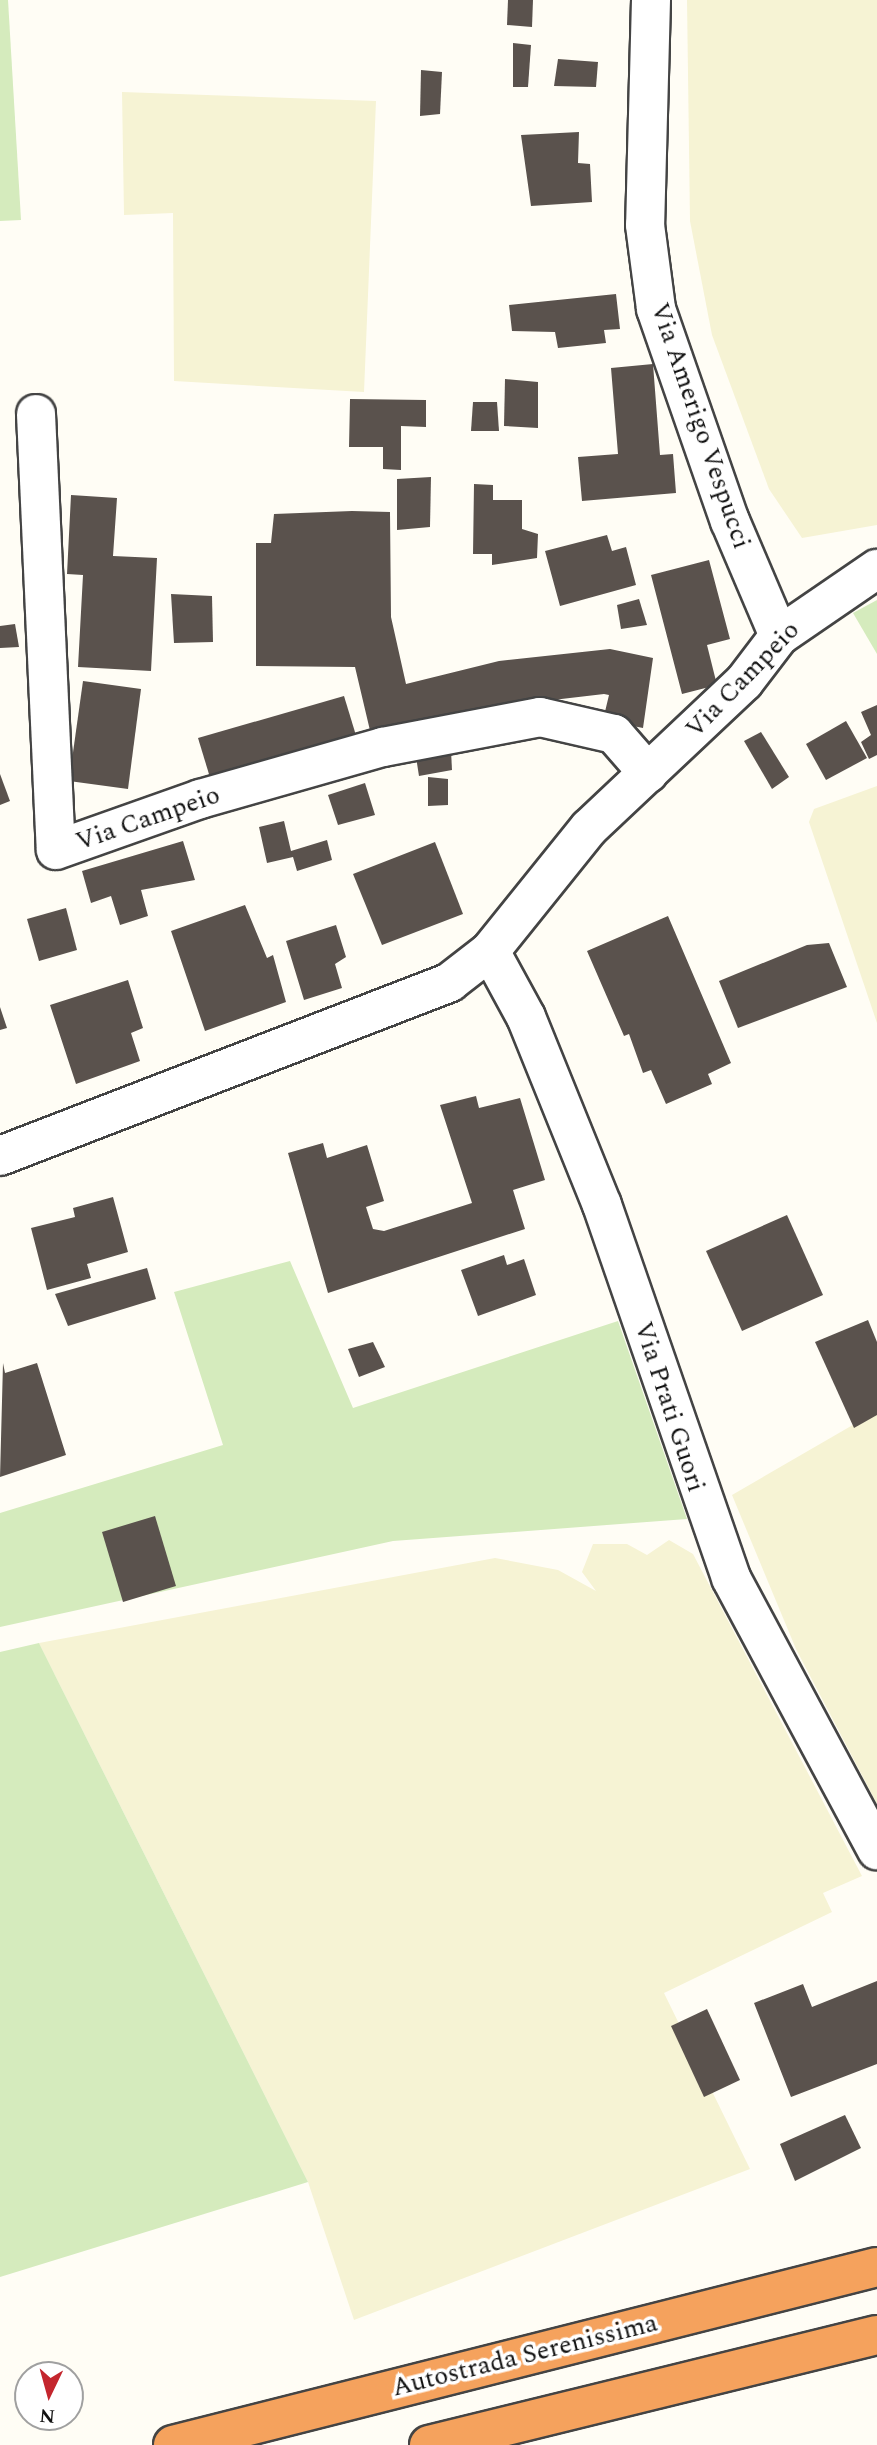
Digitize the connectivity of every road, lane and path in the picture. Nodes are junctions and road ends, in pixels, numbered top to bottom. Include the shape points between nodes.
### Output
1 (651, 0) edge
2 (36, 414) dead end
3 (877, 569) edge
4 (779, 636) junction
5 (648, 773) junction
6 (490, 951) junction
7 (0, 1156) edge
8 (877, 1850) edge
9 (877, 2267) edge
10 (877, 2335) edge
11 (173, 2445) edge
12 (429, 2445) edge

1 - 4 street, Via Amerigo Vespucci via 645,225 656,309 730,521
2 - 5 street, Via Campeio via 56,850 200,799 383,747 540,717 614,734
3 - 4 street, Via Campeio
4 - 5 street, Via Campeio via 744,682
5 - 6 street, Via Campeio via 580,838
6 - 7 street, Via Campeio via 450,982
6 - 8 street, Via Prati Guori via 526,1017 602,1205 731,1578
9 - 11 highway, Autostrada Serenissima
10 - 12 highway

